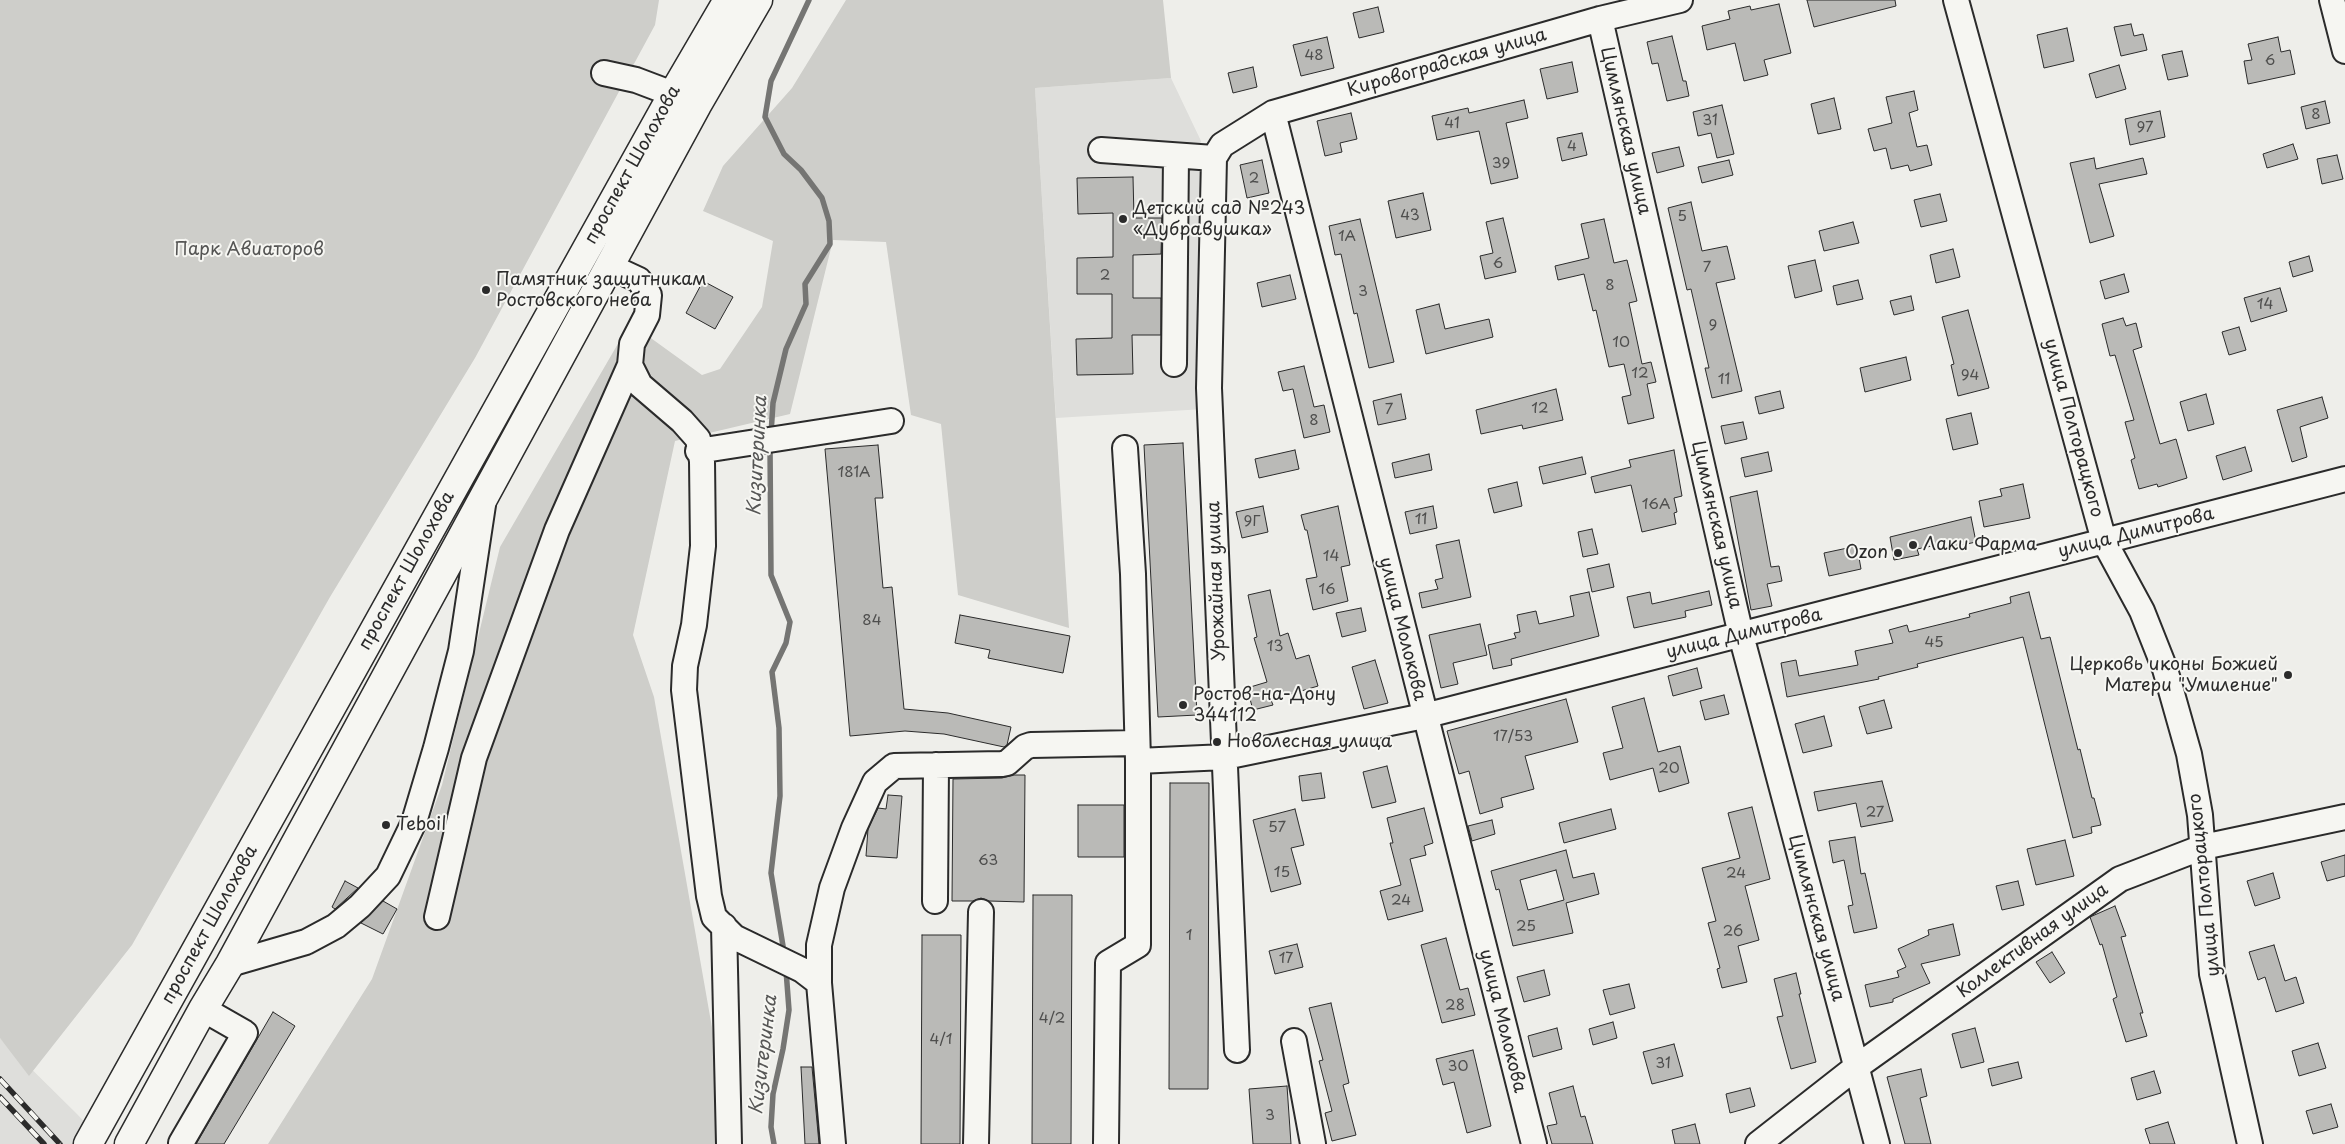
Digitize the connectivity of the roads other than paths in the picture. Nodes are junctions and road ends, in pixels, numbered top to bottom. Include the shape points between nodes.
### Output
1 (728, 0) edge
2 (758, 0) edge
3 (1680, 0) edge
4 (1956, 0) edge
5 (2332, 0) edge
6 (1600, 19) junction
7 (2345, 51) edge
8 (604, 73) dead end
9 (672, 94) junction
10 (1273, 114) junction
11 (1101, 150) dead end
12 (1218, 152) junction
13 (1176, 156) junction
14 (611, 267) junction
15 (1175, 280) junction
16 (1212, 280) junction
17 (1174, 364) dead end
18 (630, 365) junction
19 (891, 421) dead end
20 (1126, 448) dead end
21 (698, 451) junction
22 (2345, 479) edge
23 (484, 495) junction
24 (2104, 541) junction
25 (1741, 635) junction
26 (1424, 716) junction
27 (1137, 752) junction
28 (1224, 758) junction
29 (936, 765) junction
30 (2345, 817) edge
31 (2203, 847) junction
32 (935, 901) dead end
33 (981, 912) dead end
34 (437, 917) dead end
35 (724, 926) junction
36 (230, 964) junction
37 (819, 983) junction
38 (203, 1009) junction
39 (1294, 1041) dead end
40 (1237, 1050) dead end
41 (1855, 1068) junction
42 (181, 1143) edge
43 (88, 1144) edge
44 (128, 1144) edge
45 (729, 1144) edge
46 (833, 1144) edge
47 (976, 1144) edge
48 (1106, 1144) edge
49 (1313, 1144) edge
50 (1534, 1144) edge
51 (1758, 1144) edge
52 (1877, 1144) edge
53 (2250, 1144) edge

1 - 9 main road, проспект Шолохова
2 - 14 main road, проспект Шолохова via 697,105
3 - 6 street, Кировоградская улица
4 - 24 street, улица Полторацкого
5 - 7 street
6 - 10 street, Кировоградская улица
6 - 25 street, Цимлянская улица
8 - 9 street via 636,80
9 - 43 main road, проспект Шолохова
10 - 12 street, Кировоградская улица
10 - 26 street, улица Молокова
11 - 13 street
12 - 13 street
12 - 16 street, Урожайная улица
13 - 15 street
14 - 18 street via 639,280 649,295 647,315 632,344
14 - 23 main road, проспект Шолохова
15 - 16 street
15 - 17 street
16 - 28 street, Урожайная улица via 1209,388
18 - 21 street via 640,385 698,439
18 - 34 street via 557,530 474,758
19 - 21 street
20 - 27 street
21 - 35 street via 702,461 703,546 684,690 709,896 714,917
22 - 24 street, улица Димитрова
23 - 36 main road, проспект Шолохова
23 - 36 street via 461,652 414,822 388,876 336,926 306,942
24 - 25 street, улица Димитрова
24 - 31 street, улица Полторацкого via 2142,611 2165,669 2189,754
25 - 26 street, улица Димитрова
25 - 41 street, Цимлянская улица
26 - 28 street, улица Димитрова
26 - 50 street, улица Молокова
27 - 28 street, улица Димитрова
27 - 29 street, улица Димитрова via 1031,745 993,769
27 - 48 street via 1138,945 1108,963
28 - 40 street, Урожайная улица
29 - 32 street
29 - 37 street, улица Димитрова via 894,766 875,782 832,888 819,945
30 - 31 street, Коллективная улица
31 - 41 street, Коллективная улица via 2120,879
31 - 53 street, улица Полторацкого via 2212,974
33 - 47 street
35 - 37 street via 734,937 802,970
35 - 45 street
36 - 38 main road, проспект Шолохова
37 - 46 street, улица Димитрова
38 - 42 street via 246,1033
38 - 44 main road, проспект Шолохова
39 - 49 street
41 - 51 street, Коллективная улица
41 - 52 street, Цимлянская улица

